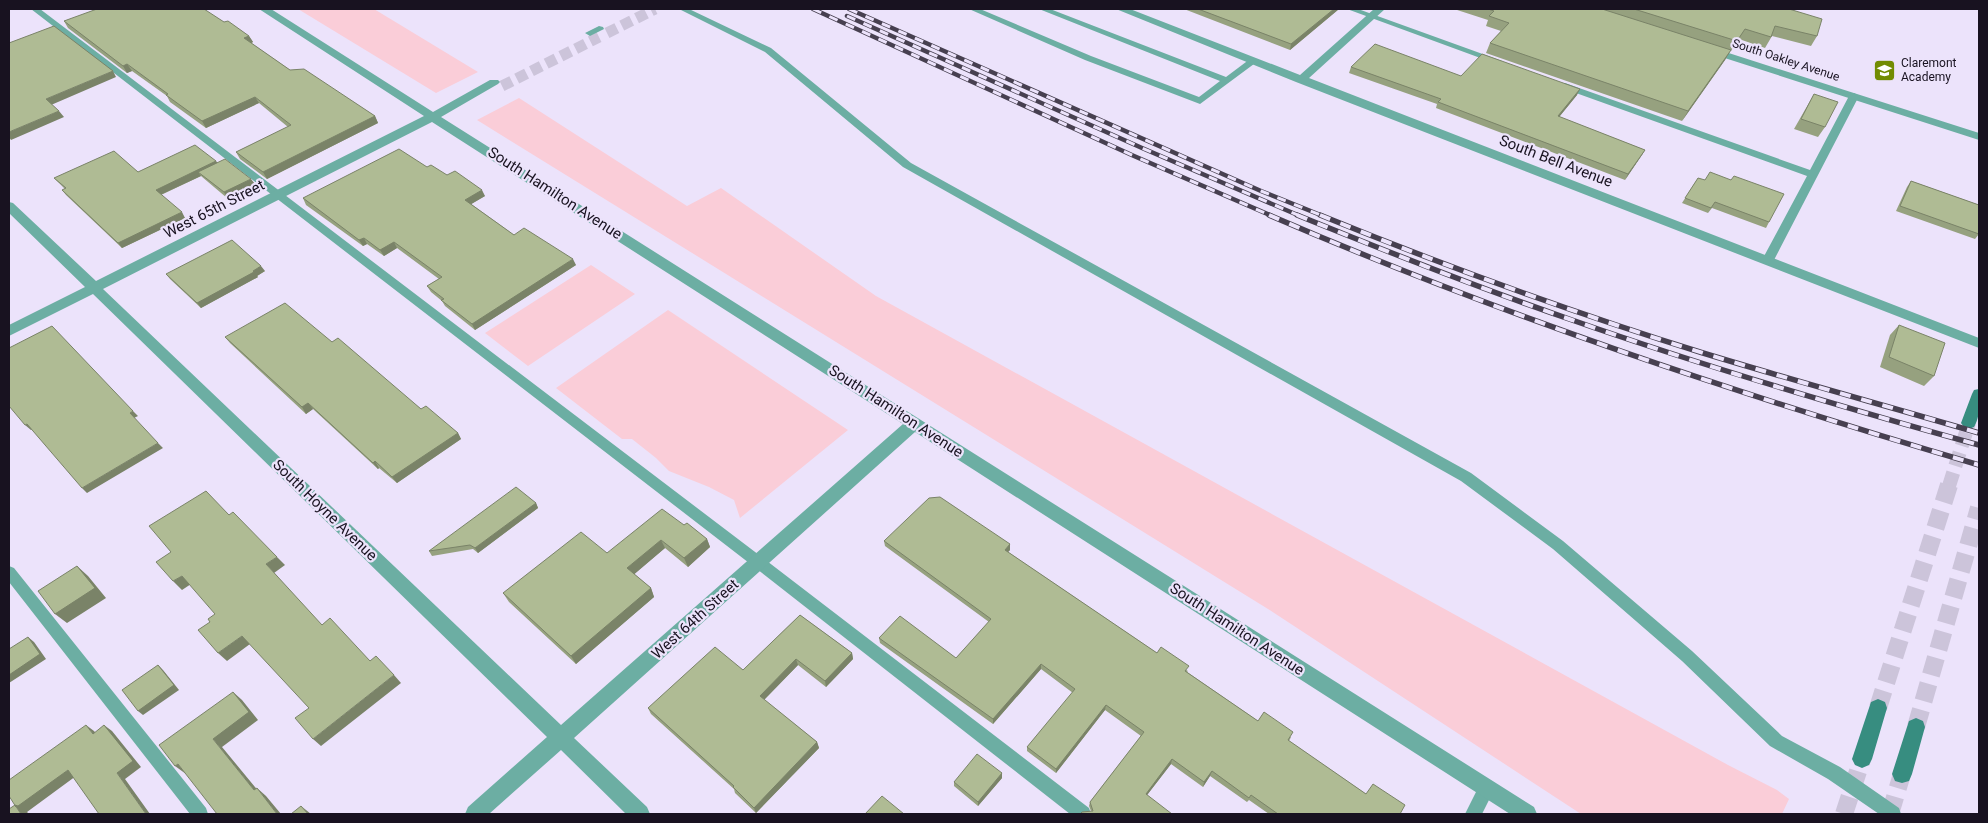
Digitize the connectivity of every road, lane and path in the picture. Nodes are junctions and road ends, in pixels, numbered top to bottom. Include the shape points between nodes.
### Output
1 (35, 9) edge
2 (264, 9) edge
3 (683, 9) edge
4 (973, 9) edge
5 (1043, 9) edge
6 (1121, 9) edge
7 (1351, 9) edge
8 (1376, 12) edge
9 (1696, 45) edge
10 (1253, 62) junction
11 (1507, 65) edge
12 (1300, 80) junction
13 (1227, 81) junction
14 (1553, 82) edge
15 (498, 84) tunnel mouth
16 (1854, 96) junction
17 (434, 116) junction
18 (1979, 137) edge
19 (1813, 175) junction
20 (278, 195) junction
21 (9, 206) edge
22 (1768, 260) junction
23 (93, 288) junction
24 (9, 331) edge
25 (1979, 343) edge
26 (1979, 394) edge
27 (914, 423) junction
28 (1969, 423) tunnel mouth
29 (758, 562) junction
30 (9, 572) edge
31 (1878, 708) tunnel mouth
32 (1916, 727) tunnel mouth
33 (561, 738) junction
34 (1862, 759) tunnel mouth
35 (1902, 774) tunnel mouth
36 (1487, 788) junction
37 (200, 814) edge
38 (475, 814) edge
39 (640, 814) edge
40 (1083, 814) edge
41 (1473, 814) edge
42 (1527, 814) edge
43 (1892, 814) edge

1 - 20 lane
2 - 17 street, South Hamilton Avenue
3 - 43 lane via 768,50 907,165 1466,477 1558,545 1688,656 1776,741 1834,773
4 - 13 lane via 1200,102
5 - 13 lane
6 - 10 street, South Bell Avenue
7 - 8 lane
8 - 11 lane
8 - 12 street
9 - 16 street, South Oakley Avenue
10 - 12 street, South Bell Avenue
10 - 13 lane
12 - 22 street, South Bell Avenue
14 - 19 lane
15 - 17 street, West 65th Street
16 - 18 street, South Oakley Avenue
16 - 19 lane
17 - 20 street, West 65th Street
17 - 27 street, South Hamilton Avenue
19 - 22 lane
20 - 23 street, West 65th Street
20 - 29 lane
21 - 23 street, South Hoyne Avenue
22 - 25 street, South Bell Avenue
23 - 24 street, West 65th Street
23 - 33 street, South Hoyne Avenue
26 - 28 main road
27 - 29 street, West 64th Street
27 - 36 street, South Hamilton Avenue
29 - 33 street, West 64th Street
29 - 40 lane
30 - 37 lane
31 - 34 main road
32 - 35 main road
33 - 38 street, West 64th Street
33 - 39 street, South Hoyne Avenue
36 - 41 lane
36 - 42 street, South Hamilton Avenue

